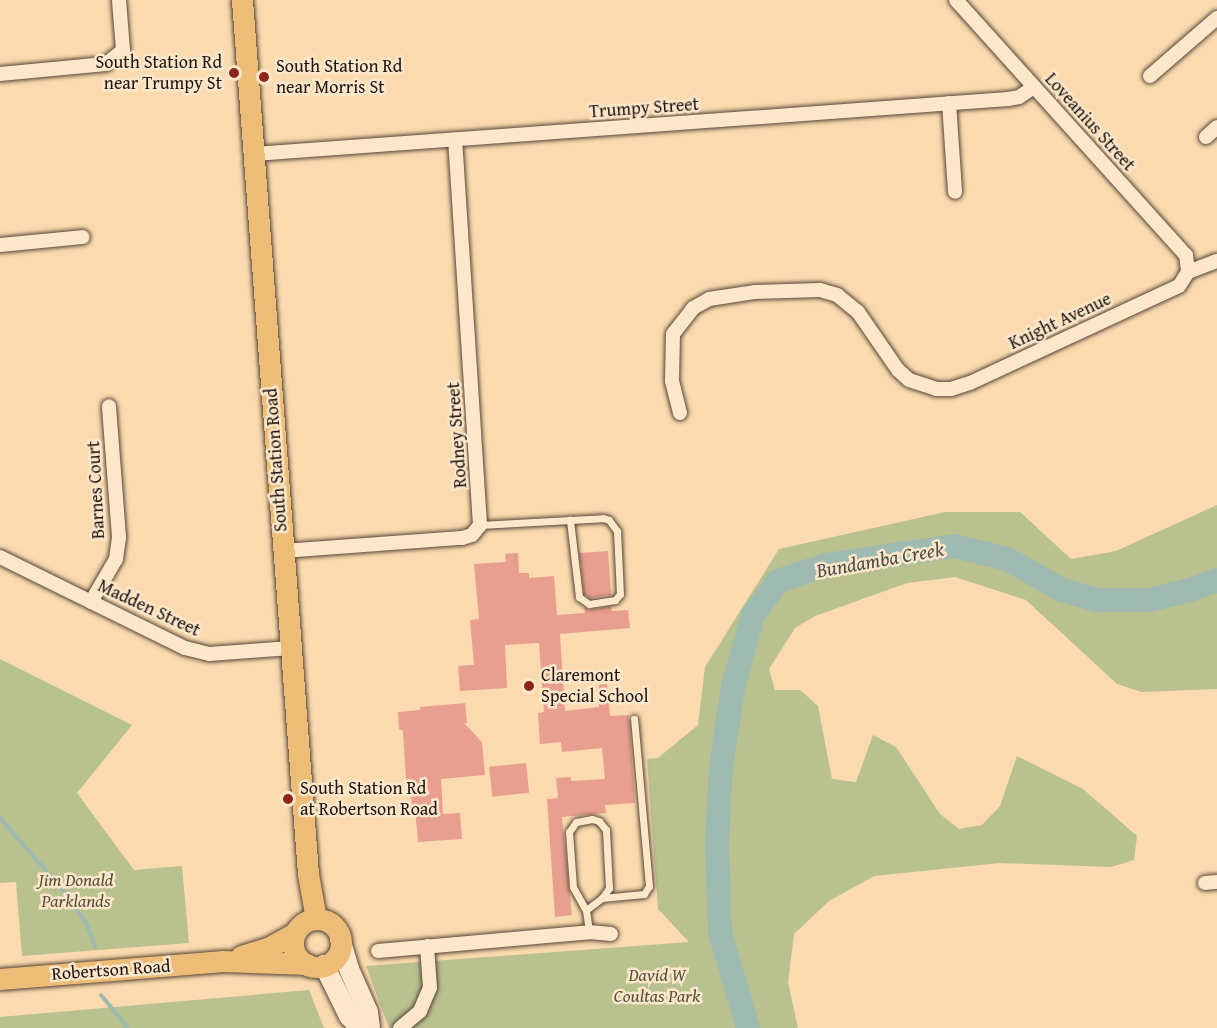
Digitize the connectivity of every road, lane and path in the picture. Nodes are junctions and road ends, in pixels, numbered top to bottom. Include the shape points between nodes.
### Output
1 (119, 0) edge
2 (242, 0) edge
3 (956, 0) edge
4 (1217, 18) edge
5 (0, 74) edge
6 (1150, 76) dead end
7 (1034, 87) junction
8 (949, 103) junction
9 (1217, 127) edge
10 (1206, 137) dead end
11 (455, 140) junction
12 (254, 154) junction
13 (955, 192) dead end
14 (83, 237) dead end
15 (0, 245) edge
16 (1217, 261) edge
17 (1188, 272) junction
18 (109, 406) dead end
19 (680, 413) dead end
20 (570, 520) junction
21 (480, 525) junction
22 (283, 551) junction
23 (0, 556) edge
24 (91, 602) junction
25 (291, 648) junction
26 (634, 719) dead end
27 (602, 898) junction
28 (586, 910) junction
29 (316, 919) junction
30 (589, 932) junction
31 (295, 933) junction
32 (611, 934) dead end
33 (340, 939) junction
34 (427, 946) junction
35 (378, 951) dead end
36 (223, 962) junction
37 (316, 965) junction
38 (0, 978) edge
39 (360, 1028) edge
40 (370, 1028) edge
41 (400, 1028) edge

1 - 5 street via 123,50 106,64
2 - 12 main road, South Station Road
3 - 7 street, Loveanius Street
4 - 6 street
7 - 8 street, Trumpy Street via 1019,97
7 - 17 street, Loveanius Street via 1186,255
8 - 11 street, Trumpy Street
8 - 13 street
9 - 10 street
11 - 12 street, Trumpy Street
11 - 21 street, Rodney Street
12 - 22 main road, South Station Road
14 - 15 street
16 - 17 street, Knight Avenue
17 - 19 street, Knight Avenue via 1179,286 970,383 936,389 909,380 898,370 858,312 837,295 820,290 709,299 693,308 673,334 672,381
18 - 24 street, Barnes Court via 119,537 116,559
20 - 20 lane via 603,518 617,531 620,594 615,600 589,604 579,597
20 - 21 lane
21 - 22 street via 472,535 462,538
22 - 25 main road, South Station Road
23 - 24 street, Madden Street
24 - 25 street, Madden Street via 209,654
25 - 29 main road, South Station Road via 308,874
26 - 27 lane via 650,886 644,894
27 - 28 lane
27 - 28 lane via 609,888 606,830 599,821 581,820 569,832 573,887
28 - 30 lane
29 - 31 main road via 300,926
29 - 33 main road via 332,924
30 - 32 street
30 - 34 street
31 - 36 main road, Robertson Road via 268,948
31 - 37 main road via 296,955
33 - 37 main road via 337,955
33 - 40 main road via 368,1012
34 - 35 street
34 - 41 street via 430,988 420,1011
36 - 37 main road, Robertson Road
36 - 38 main road, Robertson Road
37 - 39 main road

